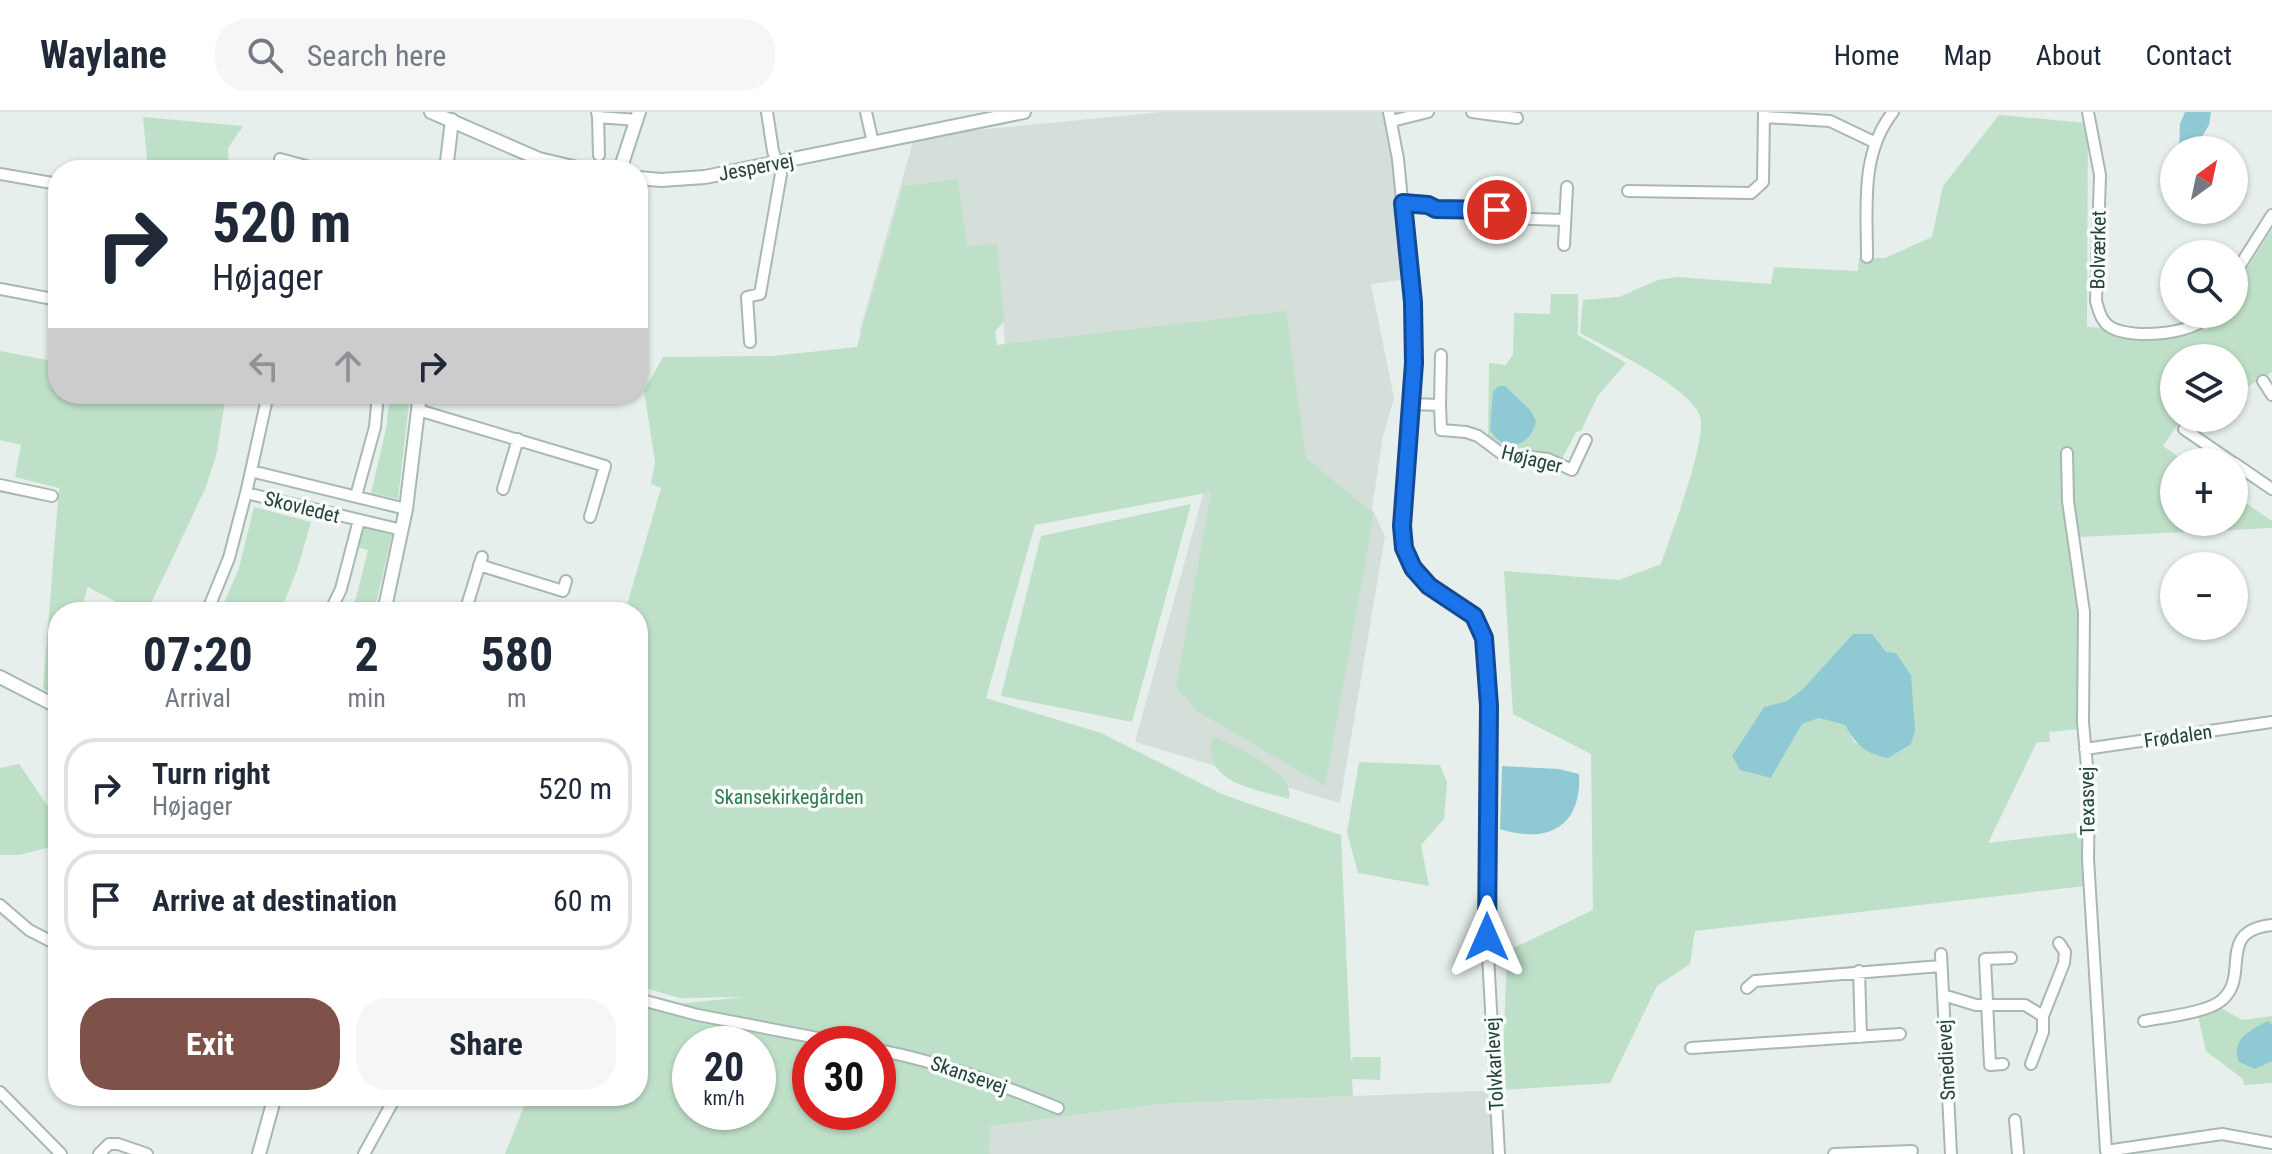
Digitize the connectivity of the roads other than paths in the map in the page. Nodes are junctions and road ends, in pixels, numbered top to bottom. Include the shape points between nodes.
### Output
1 (431, 112) edge
2 (767, 112) edge
3 (866, 112) edge
4 (1024, 112) edge
5 (1428, 112) edge
6 (1475, 112) edge
7 (1893, 112) edge
8 (2088, 112) edge
9 (598, 114) edge
10 (1764, 114) edge
11 (452, 116) edge
12 (638, 116) edge
13 (1390, 117) edge
14 (1517, 118) dead end
15 (1874, 142) junction
16 (873, 143) junction
17 (599, 155) dead end
18 (447, 160) edge
19 (543, 160) edge
20 (623, 160) edge
21 (779, 163) junction
22 (0, 174) edge
23 (648, 179) edge
24 (48, 182) edge
25 (1567, 187) dead end
26 (1628, 191) dead end
27 (1403, 203) junction
28 (2272, 215) edge
29 (1565, 220) junction
30 (1564, 245) dead end
31 (2248, 253) edge
32 (1867, 257) dead end
33 (0, 289) edge
34 (48, 298) edge
35 (2193, 328) edge
36 (750, 342) dead end
37 (1441, 355) dead end
38 (2263, 381) dead end
39 (2272, 395) edge
40 (266, 404) edge
41 (377, 404) edge
42 (419, 404) edge
43 (1411, 404) junction
44 (1440, 405) junction
45 (418, 410) junction
46 (2188, 432) edge
47 (518, 439) junction
48 (1586, 440) dead end
49 (2212, 448) edge
50 (2067, 453) dead end
51 (251, 471) junction
52 (2248, 472) edge
53 (0, 485) edge
54 (503, 489) dead end
55 (2272, 489) edge
56 (246, 493) junction
57 (52, 496) dead end
58 (356, 496) junction
59 (406, 509) junction
60 (590, 517) dead end
61 (359, 520) junction
62 (402, 530) junction
63 (566, 581) dead end
64 (211, 602) edge
65 (335, 602) edge
66 (386, 602) edge
67 (468, 602) edge
68 (0, 677) edge
69 (48, 702) edge
70 (2272, 722) edge
71 (2085, 749) junction
72 (0, 905) edge
73 (2272, 925) edge
74 (48, 940) edge
75 (2059, 943) dead end
76 (1941, 954) dead end
77 (2011, 958) dead end
78 (1941, 966) junction
79 (1859, 971) junction
80 (1747, 988) dead end
81 (1943, 995) junction
82 (648, 1002) edge
83 (1987, 1006) junction
84 (2043, 1016) junction
85 (2144, 1021) dead end
86 (792, 1033) edge
87 (1900, 1034) dead end
88 (1861, 1037) junction
89 (1691, 1048) dead end
90 (896, 1054) edge
91 (2003, 1064) dead end
92 (2031, 1064) dead end
93 (0, 1092) edge
94 (272, 1106) edge
95 (390, 1106) edge
96 (1058, 1108) dead end
97 (2015, 1120) dead end
98 (2272, 1143) edge
99 (1912, 1151) dead end
100 (61, 1154) edge
101 (99, 1154) edge
102 (147, 1154) edge
103 (259, 1154) edge
104 (364, 1154) edge
105 (1499, 1154) edge
106 (1834, 1154) edge
107 (1951, 1154) edge
108 (2018, 1154) edge

1 - 11 street
2 - 21 street
3 - 16 street
4 - 16 street, Jespervej
5 - 13 street
6 - 14 street
7 - 15 street
8 - 35 street, Bolværket via 2100,175 2100,315 2113,329 2132,332
9 - 12 street
9 - 17 street
10 - 15 street via 1830,121
10 - 26 street via 1763,182 1756,191
11 - 18 street
11 - 19 street
12 - 20 street
13 - 27 street
15 - 32 street via 1868,168
16 - 21 street, Jespervej
21 - 23 street, Jespervej via 705,177
21 - 36 street via 760,294 747,297
22 - 24 street
25 - 29 street
27 - 29 street via 1497,210 1502,218
27 - 43 street via 1414,322
28 - 31 street
29 - 30 street
33 - 34 street
37 - 44 street
38 - 39 street
40 - 51 street, Skovledet
41 - 58 street, Skovledet
42 - 45 street
43 - 44 street
43 - 105 street, Tolvkarlevej via 1404,548 1429,586 1474,616 1484,638 1489,706 1487,937
44 - 48 street, Højager via 1441,430 1478,436 1502,454 1548,459 1572,470
45 - 47 street
45 - 59 street
46 - 49 street
47 - 54 street
47 - 60 street via 605,466
50 - 71 street, Texasvej via 2068,501 2084,612
51 - 56 street, Skovledet
51 - 58 street, Skovledet
52 - 55 street
53 - 57 street
56 - 61 street, Skovledet
56 - 64 street, Skovledet
58 - 59 street, Skovledet
59 - 62 street
61 - 62 street, Skovledet
61 - 65 street, Skovledet
62 - 66 street
63 - 67 street via 563,591 480,561
68 - 69 street
70 - 71 street, Frødalen
71 - 98 street, Texasvej via 2106,1151 2222,1134
72 - 74 street
73 - 85 street via 2256,927 2237,946 2233,983 2222,1000
75 - 84 street via 2064,963
76 - 78 street, Smedievej
77 - 83 street via 1985,959
78 - 79 street
78 - 81 street, Smedievej
79 - 80 street via 1755,981
79 - 88 street
81 - 83 street
81 - 107 street, Smedievej
82 - 86 street
83 - 84 street via 2025,1005
83 - 91 street via 1990,1065
84 - 92 street
87 - 88 street
88 - 89 street
90 - 96 street, Skansevej via 929,1060
93 - 100 street
94 - 103 street
95 - 104 street
97 - 108 street
99 - 106 street
101 - 102 street via 109,1144 118,1144

